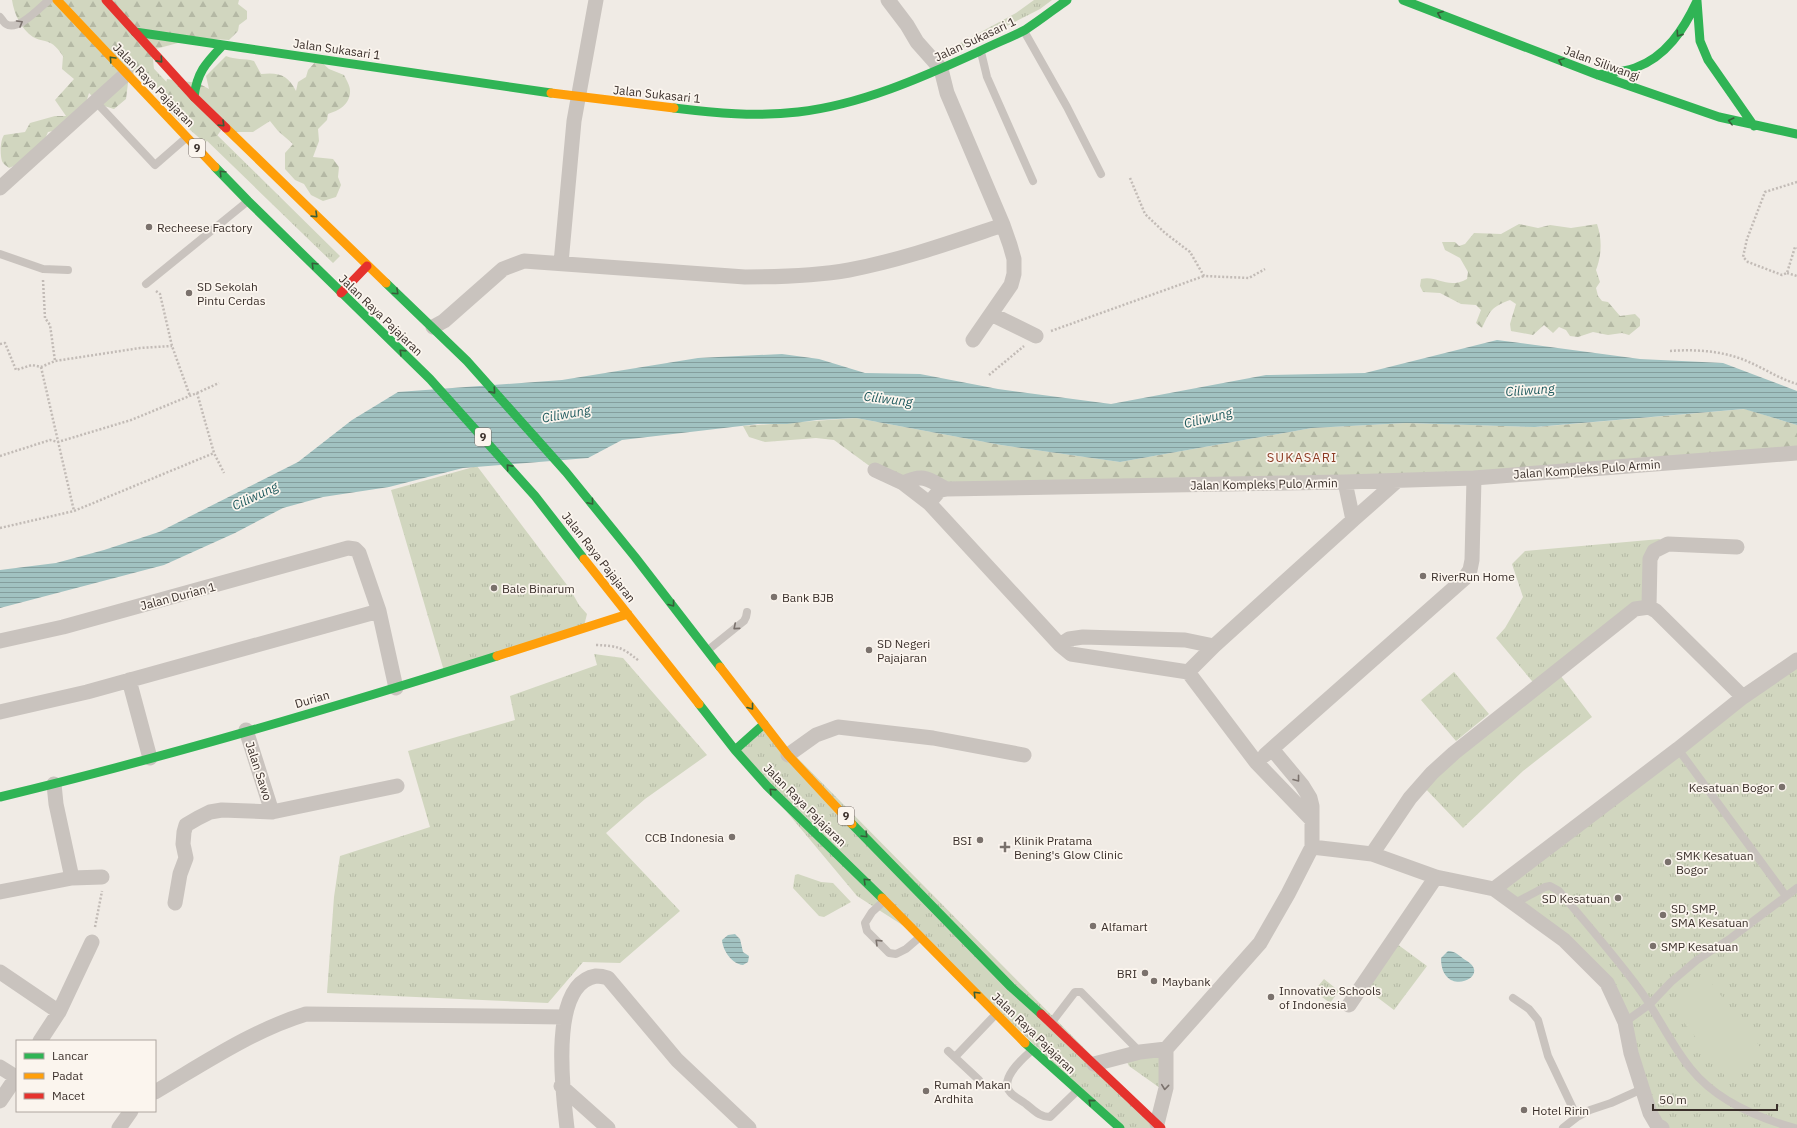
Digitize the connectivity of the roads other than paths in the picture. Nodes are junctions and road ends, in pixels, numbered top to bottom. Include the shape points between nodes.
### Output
1 (49, 0) edge
2 (57, 0) edge
3 (106, 0) edge
4 (596, 0) edge
5 (888, 0) edge
6 (1067, 0) edge
7 (1403, 0) edge
8 (1697, 1) edge
9 (0, 17) edge
10 (1024, 30) junction
11 (135, 32) junction
12 (223, 44) junction
13 (981, 51) junction
14 (941, 69) junction
15 (126, 74) junction
16 (1598, 75) junction
17 (194, 97) junction
18 (578, 98) junction
19 (96, 102) junction
20 (1754, 126) junction
21 (1797, 134) edge
22 (187, 137) junction
23 (1101, 174) dead end
24 (3, 179) edge
25 (1033, 181) dead end
26 (248, 201) junction
27 (1003, 225) junction
28 (0, 254) edge
29 (561, 263) junction
30 (367, 266) junction
31 (68, 270) dead end
32 (146, 284) road end
33 (341, 293) junction
34 (991, 314) junction
35 (433, 327) junction
36 (1036, 336) road end
37 (972, 340) dead end
38 (1797, 453) edge
39 (875, 470) dead end
40 (1474, 478) junction
41 (1397, 481) junction
42 (1345, 482) junction
43 (903, 483) junction
44 (946, 489) junction
45 (929, 503) junction
46 (1354, 520) junction
47 (1737, 546) dead end
48 (1649, 607) junction
49 (379, 611) junction
50 (747, 612) dead end
51 (628, 614) junction
52 (0, 641) edge
53 (1060, 645) junction
54 (1214, 646) junction
55 (707, 650) junction
56 (1797, 660) edge
57 (1188, 672) junction
58 (129, 680) junction
59 (396, 688) junction
60 (1743, 697) junction
61 (0, 712) edge
62 (764, 724) junction
63 (246, 730) junction
64 (1272, 749) junction
65 (1678, 749) junction
66 (735, 750) junction
67 (788, 755) junction
68 (1024, 755) dead end
69 (150, 758) junction
70 (1256, 762) junction
71 (54, 784) junction
72 (397, 786) dead end
73 (0, 797) edge
74 (272, 812) junction
75 (1311, 819) junction
76 (1312, 847) junction
77 (1372, 854) junction
78 (102, 877) road end
79 (1436, 877) junction
80 (72, 878) junction
81 (1797, 888) edge
82 (1494, 889) junction
83 (0, 892) edge
84 (1786, 896) junction
85 (885, 900) junction
86 (175, 903) dead end
87 (1515, 903) junction
88 (921, 937) junction
89 (92, 942) road end
90 (0, 972) edge
91 (1513, 998) dead end
92 (1650, 1004) junction
93 (1350, 1005) dead end
94 (59, 1012) junction
95 (996, 1014) junction
96 (564, 1017) junction
97 (1625, 1022) junction
98 (1052, 1023) junction
99 (41, 1040) edge
100 (1166, 1049) junction
101 (1032, 1050) junction
102 (948, 1051) dead end
103 (1140, 1052) junction
104 (955, 1057) junction
105 (1094, 1064) junction
106 (0, 1067) edge
107 (16, 1077) edge
108 (979, 1080) dead end
109 (562, 1086) junction
110 (1642, 1089) junction
111 (156, 1091) edge
112 (1078, 1091) junction
113 (0, 1101) edge
114 (130, 1112) edge
115 (1577, 1117) junction
116 (1159, 1126) edge
117 (119, 1128) edge
118 (567, 1128) edge
119 (608, 1128) edge
120 (749, 1128) edge
121 (1120, 1128) edge
122 (1563, 1128) edge
123 (1662, 1128) edge
124 (1795, 1128) edge

9 -> 1 lane via 7,24 20,24
15 -> 2 main road, Jalan Raya Pajajaran / 9
3 - 11 main road, Jalan Raya Pajajaran / 9
4 - 18 street
5 - 14 street via 917,42
6 - 10 main road, Jalan Sukasari 1
16 -> 7 main road, Jalan Siliwangi
8 -> 16 main road via 1676,39 1648,62 1635,68
8 - 20 main road via 1700,41 1708,60
10 - 13 main road, Jalan Sukasari 1
10 - 23 lane
11 - 12 main road, Jalan Sukasari 1
11 -> 17 main road, Jalan Raya Pajajaran / 9
12 - 17 main road via 197,75
12 - 18 main road, Jalan Sukasari 1
13 - 14 main road, Jalan Sukasari 1
13 - 25 lane via 987,77
14 - 18 main road, Jalan Sukasari 1 via 838,105 798,112 757,115 711,113
14 - 27 street via 947,93
15 - 19 street
15 - 22 main road, Jalan Raya Pajajaran / 9
20 -> 16 main road, Jalan Siliwangi via 1719,118
17 -> 30 main road, Jalan Raya Pajajaran / 9
18 - 29 street
19 - 22 lane via 155,165
19 - 24 street
20 - 21 main road, Jalan Siliwangi
26 -> 22 main road, Jalan Raya Pajajaran / 9
26 - 32 lane
33 -> 26 main road, Jalan Raya Pajajaran / 9
27 - 29 street via 911,255 848,270 816,274 745,277
27 - 34 street via 1014,259 1014,274 1011,285
28 - 31 lane via 43,269
29 - 35 street via 524,261 503,269 444,321
30 - 33 main road
30 -> 35 main road, Jalan Raya Pajajaran / 9
51 -> 33 main road, Jalan Raya Pajajaran / 9 via 535,496 430,379
34 - 36 street
34 - 37 street
35 -> 55 main road, Jalan Raya Pajajaran / 9 via 467,361 566,472 636,557
38 - 40 street, Jalan Kompleks Pulo Armin
39 - 43 street
40 - 41 street, Jalan Kompleks Pulo Armin
40 - 64 street via 1472,560 1470,570 1464,579
41 - 42 street, Jalan Kompleks Pulo Armin
41 - 46 street
42 - 44 street, Jalan Kompleks Pulo Armin
42 - 46 street
43 - 44 street via 915,477 923,477
43 - 45 street
44 - 45 street via 940,490
45 - 53 street
46 - 54 street
47 - 48 street via 1668,544 1654,551 1650,557
48 - 60 street
48 - 77 street via 1635,609 1454,753 1410,798
49 - 52 street, Jalan Durian 1 via 359,553 348,548 63,627
49 - 58 street
49 - 59 street
50 -> 55 lane via 744,621
51 - 59 main road, Durian
51 - 66 main road, Jalan Raya Pajajaran / 9
53 - 54 street via 1069,638 1083,637 1185,640
53 - 57 street via 1071,654
54 - 57 street
55 -> 62 main road, Jalan Raya Pajajaran / 9
56 - 60 street
57 - 70 street
58 - 61 street
58 - 69 street
59 - 63 main road, Durian
60 - 65 street
62 - 66 main road
62 - 67 main road, Jalan Raya Pajajaran / 9
63 - 69 main road, Durian
63 - 74 street, Jalan Sawo
64 - 70 street
64 -> 75 street via 1308,794 1312,806
65 - 82 street
65 - 84 lane
85 -> 66 main road, Jalan Raya Pajajaran / 9 via 767,786
67 - 68 street via 816,735 838,727 933,738
67 -> 98 main road, Jalan Raya Pajajaran / 9 via 1011,988
69 - 71 main road, Durian
70 - 75 street
71 - 73 main road, Durian
71 - 80 street
72 - 74 street
74 - 86 street via 222,810 210,812 186,826 183,844 186,858 180,874
75 - 76 street
76 - 77 street
76 - 100 street via 1260,943
77 - 79 street
78 - 80 street
79 - 82 street
79 - 93 street
80 - 83 street
81 - 84 lane
82 - 87 street
84 - 92 lane via 1697,960
85 - 88 main road, Jalan Raya Pajajaran / 9
88 -> 85 lane via 896,954 889,953 867,931 865,923
87 - 92 lane via 1545,887 1550,886 1559,890
87 - 97 street via 1564,940 1595,970 1606,983
95 -> 88 main road, Jalan Raya Pajajaran / 9
89 - 94 street
90 - 94 street
91 - 115 lane via 1529,1009 1538,1020 1548,1056
92 - 97 lane
92 - 124 lane via 1677,1050 1692,1070 1714,1091 1740,1108
94 - 99 street
95 - 101 main road, Jalan Raya Pajajaran / 9
95 - 104 lane
96 - 109 street
96 - 111 street via 306,1014 263,1031
96 - 120 street via 573,994 581,983 597,976 608,978 677,1060
97 - 110 street
98 - 103 lane via 1075,992 1081,992
98 - 105 main road, Jalan Raya Pajajaran / 9
100 - 103 street
100 -> 116 street via 1166,1088
101 - 112 main road, Jalan Raya Pajajaran / 9
101 - 112 lane via 1008,1079 1007,1086 1010,1092 1042,1117 1050,1117
102 - 104 lane
103 - 105 street
104 - 108 lane
105 - 116 main road, Jalan Raya Pajajaran / 9
106 - 107 street
107 - 113 street
109 - 118 street
109 - 119 street
110 - 115 lane
110 - 123 street via 1650,1113
121 -> 112 main road, Jalan Raya Pajajaran / 9
114 - 117 street
115 - 122 lane

